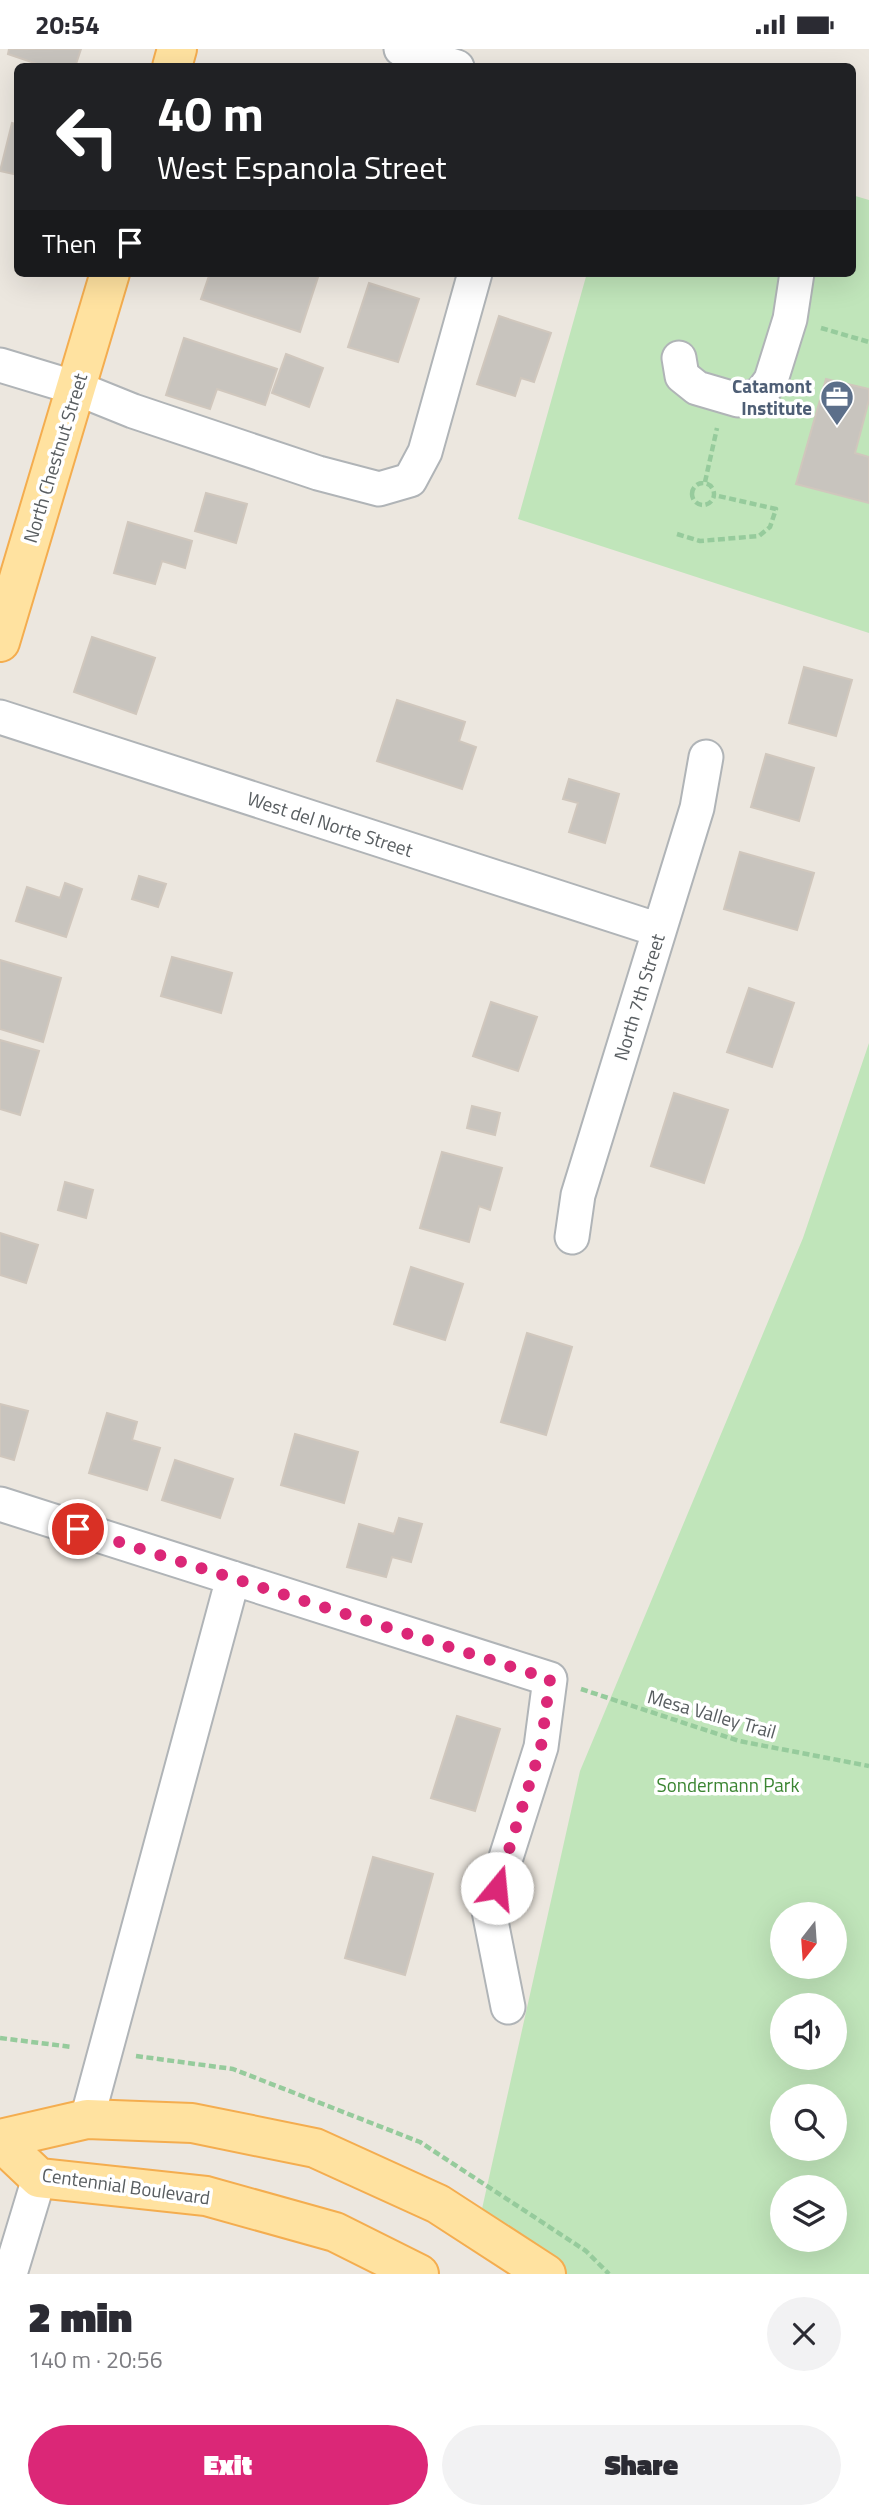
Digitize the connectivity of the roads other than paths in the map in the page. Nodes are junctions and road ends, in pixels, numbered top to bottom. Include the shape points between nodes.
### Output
1 (401, 49) edge
2 (445, 63) edge
3 (109, 277) edge
4 (474, 277) edge
5 (796, 277) edge
6 (679, 358) dead end
7 (0, 365) edge
8 (76, 388) junction
9 (0, 642) edge
10 (0, 717) edge
11 (706, 757) dead end
12 (659, 930) junction
13 (572, 1237) dead end
14 (0, 1504) edge
15 (233, 1578) junction
16 (508, 2007) dead end
17 (87, 2119) junction
18 (0, 2140) edge
19 (39, 2178) junction
20 (10, 2274) edge
21 (419, 2274) edge
22 (546, 2274) edge

1 - 2 street
3 - 8 main road, North Chestnut Street
4 - 8 street via 425,452 410,480 379,489 318,473
5 - 6 street via 790,319 771,380 760,395 738,400 696,388 682,376
7 - 8 street
8 - 9 main road, North Chestnut Street
10 - 12 street, West del Norte Street
11 - 12 street, North 7th Street via 696,808
12 - 13 street, North 7th Street via 578,1195
14 - 15 street
15 - 16 street via 550,1679 541,1747 489,1911
15 - 17 street
17 - 18 main road, Centennial Boulevard
17 - 22 main road, Centennial Boulevard via 192,2123 315,2148 438,2204
18 - 19 main road, Centennial Boulevard
19 - 20 street
19 - 21 main road, Centennial Boulevard via 206,2196 335,2232

